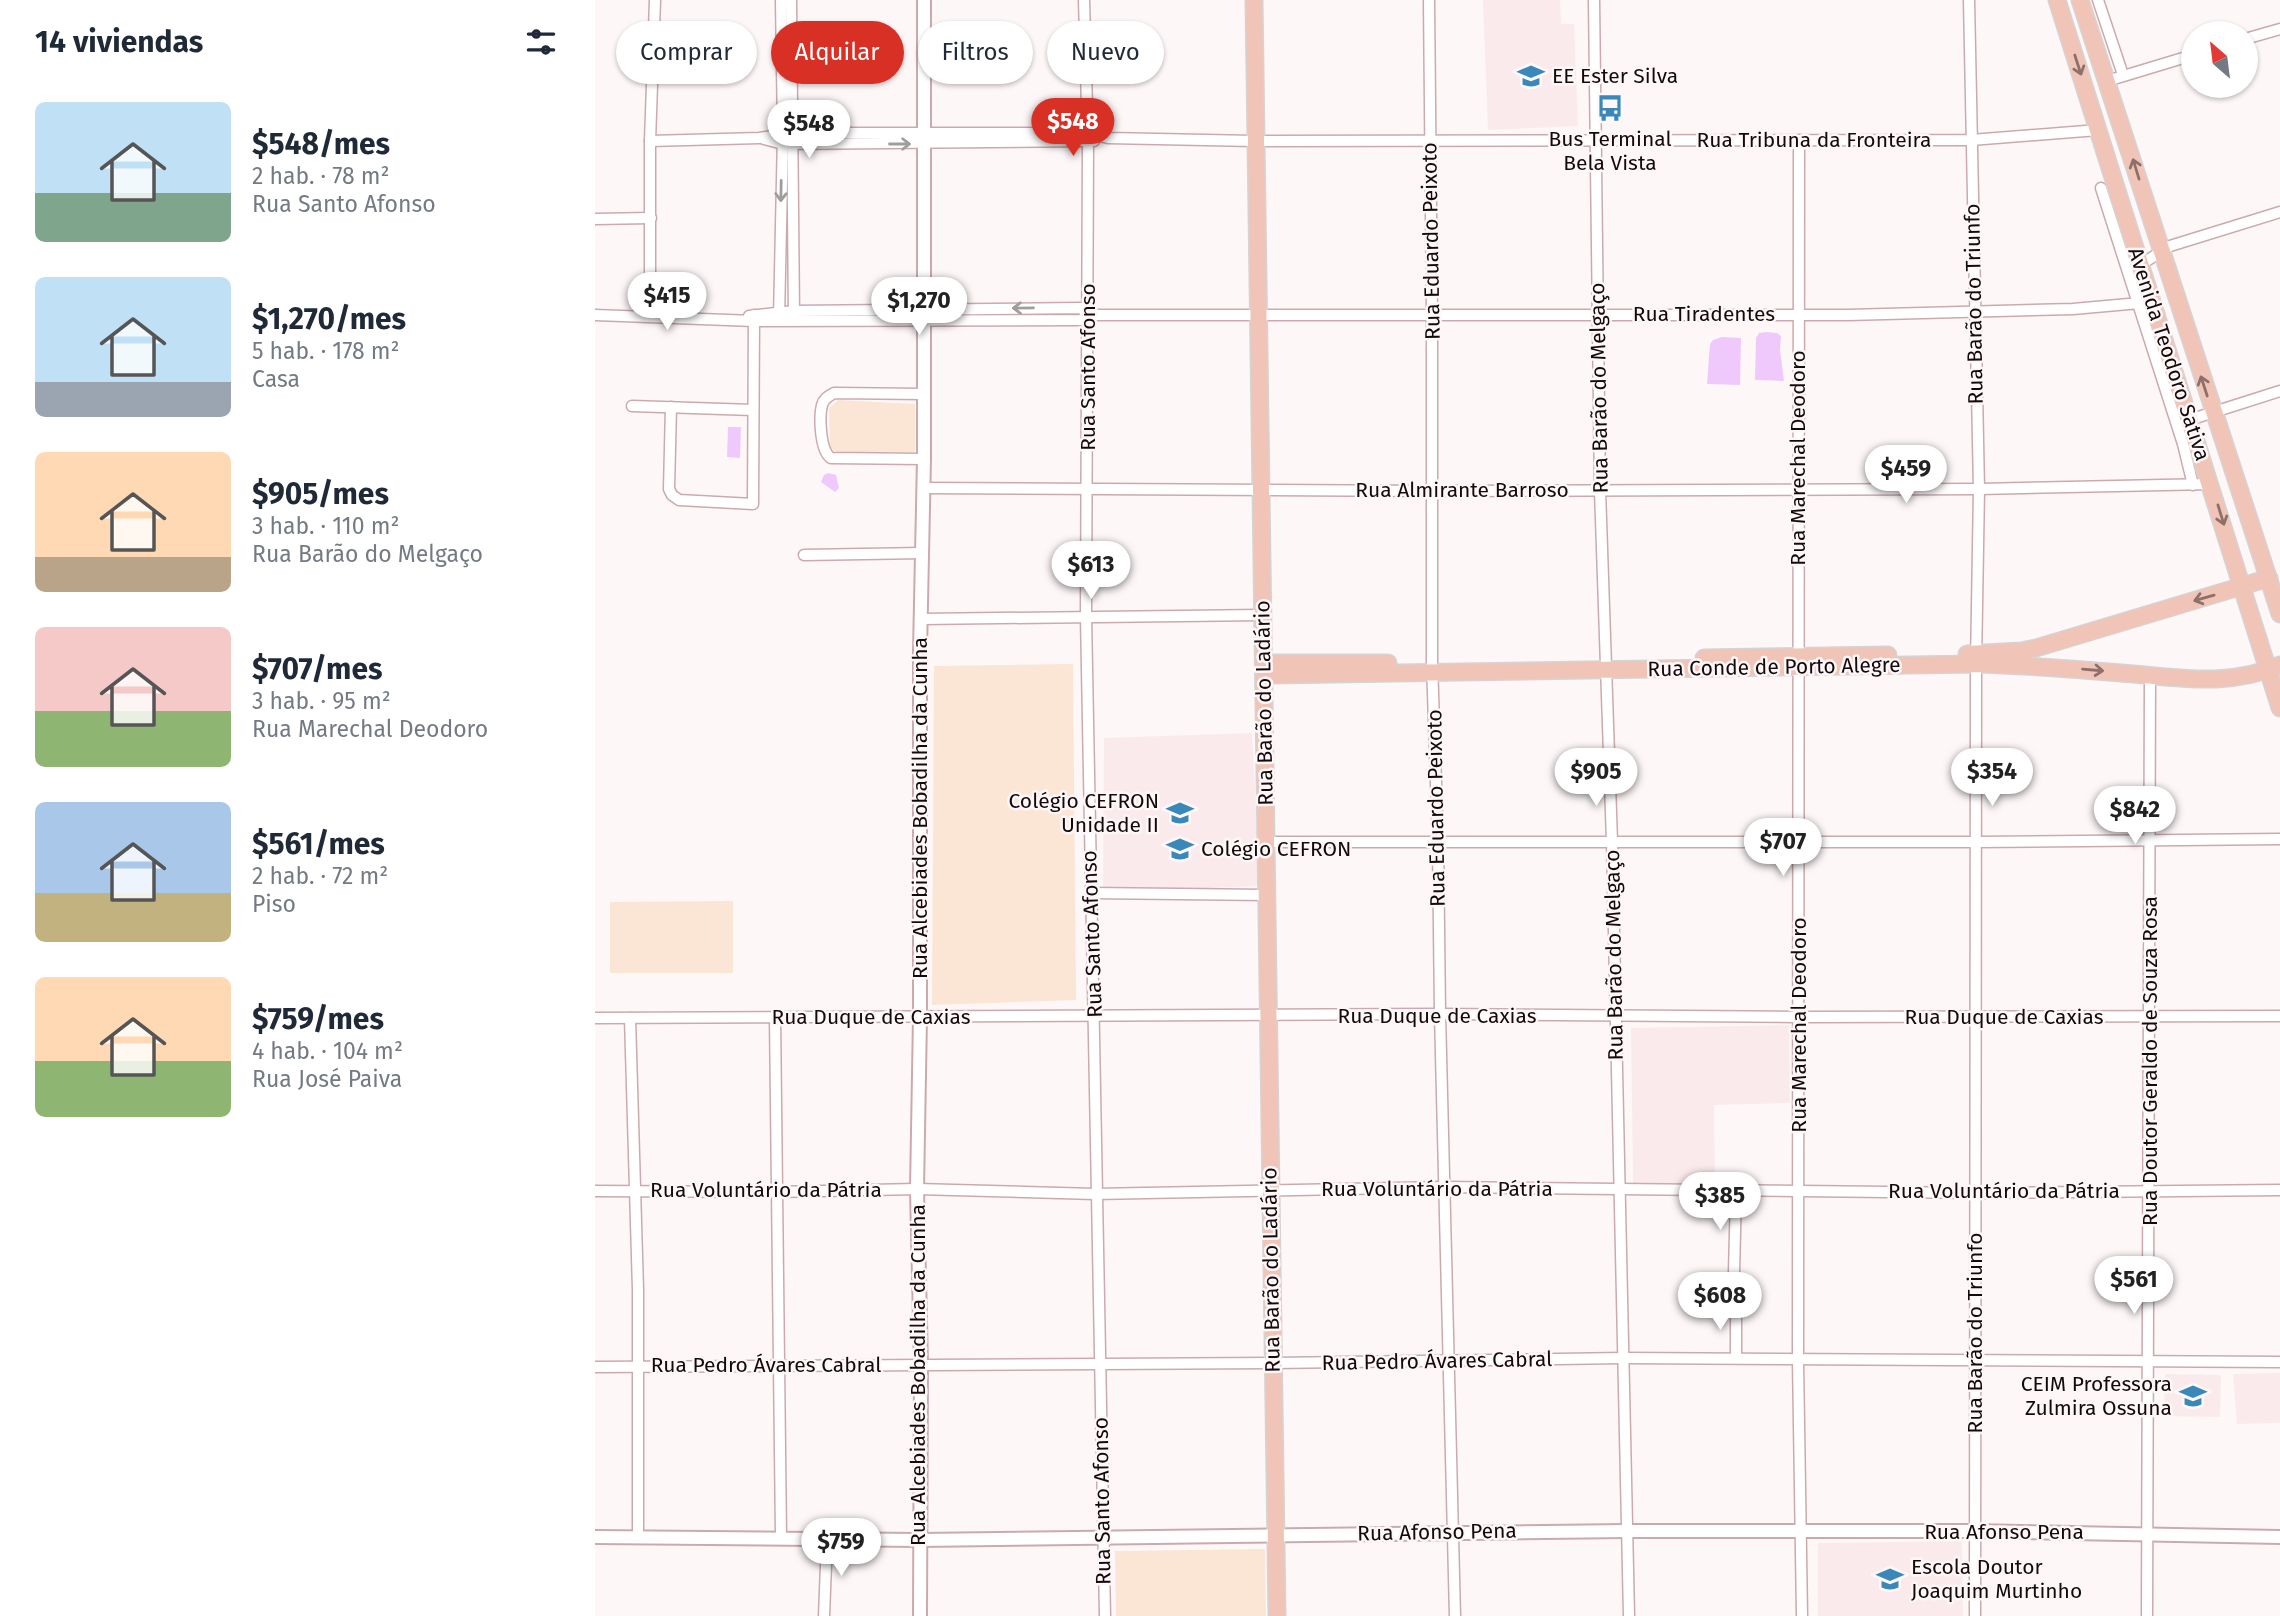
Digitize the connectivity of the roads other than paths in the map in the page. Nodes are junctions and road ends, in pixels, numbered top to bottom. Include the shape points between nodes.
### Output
1 (655, 0) edge
2 (781, 0) edge
3 (791, 0) edge
4 (924, 0) edge
5 (1084, 0) edge
6 (1254, 0) edge
7 (1429, 0) edge
8 (1594, 0) edge
9 (1969, 0) edge
10 (2057, 0) edge
11 (2080, 0) edge
12 (2098, 0) edge
13 (2280, 29) edge
14 (2258, 35) edge
15 (2181, 58) edge
16 (2123, 75) junction
17 (2107, 81) junction
18 (2098, 130) junction
19 (1088, 138) junction
20 (788, 139) junction
21 (925, 139) junction
22 (1595, 139) junction
23 (1429, 140) junction
24 (1799, 140) junction
25 (1971, 140) junction
26 (650, 141) junction
27 (1254, 141) junction
28 (2101, 188) dead end
29 (2280, 212) edge
30 (651, 218) junction
31 (595, 219) edge
32 (2161, 251) junction
33 (2140, 265) junction
34 (2145, 303) junction
35 (1974, 311) junction
36 (1598, 314) junction
37 (1797, 314) junction
38 (595, 315) edge
39 (650, 315) junction
40 (794, 315) junction
41 (1088, 315) junction
42 (779, 316) junction
43 (923, 316) junction
44 (1432, 316) junction
45 (754, 317) junction
46 (1258, 317) junction
47 (2280, 391) edge
48 (923, 394) junction
49 (632, 406) dead end
50 (670, 407) junction
51 (754, 410) junction
52 (2213, 412) junction
53 (2189, 420) junction
54 (924, 459) junction
55 (2211, 484) junction
56 (2193, 485) junction
57 (923, 488) junction
58 (1087, 489) junction
59 (1979, 489) junction
60 (1600, 490) junction
61 (1797, 490) junction
62 (1260, 491) junction
63 (1432, 491) junction
64 (923, 553) junction
65 (804, 555) dead end
66 (2275, 576) edge
67 (2243, 587) junction
68 (2280, 614) edge
69 (1262, 615) junction
70 (1086, 616) junction
71 (921, 618) junction
72 (1976, 659) junction
73 (1799, 662) junction
74 (1606, 665) junction
75 (1432, 668) junction
76 (2274, 668) edge
77 (1264, 669) junction
78 (2150, 675) junction
79 (2280, 709) edge
80 (2151, 839) junction
81 (2280, 839) edge
82 (1265, 842) junction
83 (1612, 842) junction
84 (1977, 842) junction
85 (1438, 843) junction
86 (1799, 843) junction
87 (1091, 893) junction
88 (1266, 895) junction
89 (1440, 1014) junction
90 (1270, 1016) junction
91 (2280, 1016) edge
92 (775, 1017) junction
93 (921, 1017) junction
94 (1095, 1017) junction
95 (1615, 1017) junction
96 (1798, 1017) junction
97 (1976, 1017) junction
98 (2150, 1017) junction
99 (595, 1018) edge
100 (630, 1018) junction
101 (1445, 1188) junction
102 (917, 1189) junction
103 (1270, 1190) junction
104 (1619, 1190) junction
105 (2280, 1190) edge
106 (595, 1191) edge
107 (634, 1191) junction
108 (1736, 1191) junction
109 (1799, 1191) junction
110 (2149, 1191) junction
111 (775, 1192) junction
112 (1976, 1193) junction
113 (1095, 1194) junction
114 (1734, 1273) dead end
115 (1736, 1306) dead end
116 (1624, 1358) junction
117 (1736, 1358) junction
118 (1798, 1360) junction
119 (1450, 1361) junction
120 (1975, 1362) junction
121 (2280, 1362) edge
122 (1273, 1363) junction
123 (2149, 1363) junction
124 (921, 1364) junction
125 (1099, 1364) junction
126 (638, 1366) junction
127 (779, 1366) junction
128 (595, 1367) edge
129 (1627, 1531) junction
130 (1974, 1531) junction
131 (1453, 1532) junction
132 (1799, 1532) junction
133 (2148, 1534) junction
134 (1275, 1535) junction
135 (595, 1537) edge
136 (638, 1537) junction
137 (781, 1537) junction
138 (1103, 1537) junction
139 (2280, 1537) edge
140 (827, 1539) junction
141 (920, 1539) junction
142 (824, 1616) edge
143 (919, 1616) edge
144 (1104, 1616) edge
145 (1277, 1616) edge
146 (1455, 1616) edge
147 (1629, 1616) edge
148 (1802, 1616) edge
149 (1975, 1616) edge
150 (2147, 1616) edge

1 - 26 street
2 - 20 street
3 - 20 street
4 - 21 street, Rua Alcebiades Bobadilha da Cunha
5 - 19 street, Rua Santo Afonso
6 - 27 main road, Rua Barão do Ladário
7 - 23 street, Rua Eduardo Peixoto
8 - 22 street, Rua Barão do Melgaço
9 - 25 street, Rua Barão do Triunfo
10 -> 18 main road, Avenida Teodoro Sativa
11 - 17 main road, Avenida Teodoro Sativa
12 - 16 street
13 - 14 street
15 - 16 street
16 - 17 street
32 -> 17 main road, Avenida Teodoro Sativa
18 - 25 street, Rua Tribuna da Fronteira
18 - 33 main road, Avenida Teodoro Sativa
19 - 21 street, Rua Tribuna da Fronteira
19 - 27 street, Rua Tribuna da Fronteira
19 - 41 street, Rua Santo Afonso
20 - 21 street, Rua Tribuna da Fronteira
20 - 26 street, Rua Tribuna da Fronteira
20 - 40 street
20 -> 42 street
21 - 43 street, Rua Alcebiades Bobadilha da Cunha
22 - 23 street, Rua Tribuna da Fronteira
22 - 24 street, Rua Tribuna da Fronteira
22 - 36 street, Rua Barão do Melgaço
23 - 27 street, Rua Tribuna da Fronteira
23 - 44 street, Rua Eduardo Peixoto
24 - 25 street, Rua Tribuna da Fronteira
24 - 37 street, Rua Marechal Deodoro
25 - 35 street, Rua Barão do Triunfo
26 - 30 street
27 - 46 main road, Rua Barão do Ladário
28 - 34 street
29 - 32 street
30 - 31 street
30 - 39 street
32 - 33 street
52 -> 32 main road, Avenida Teodoro Sativa
33 - 34 main road, Avenida Teodoro Sativa
34 - 35 street, Rua Tiradentes
34 - 53 main road, Avenida Teodoro Sativa
34 - 56 street
35 - 37 street, Rua Tiradentes
35 - 59 street, Rua Barão do Triunfo
36 - 37 street, Rua Tiradentes
36 - 44 street, Rua Tiradentes
36 - 60 street, Rua Barão do Melgaço
37 - 61 street, Rua Marechal Deodoro
38 - 39 street, Rua Tiradentes
39 - 45 street, Rua Tiradentes
40 - 42 street, Rua Tiradentes
40 - 43 street, Rua Tiradentes
41 - 43 street, Rua Tiradentes via 1081,320
41 - 46 street, Rua Tiradentes
41 - 58 street, Rua Santo Afonso
42 - 45 street, Rua Tiradentes
43 - 48 street, Rua Alcebiades Bobadilha da Cunha
44 - 46 street, Rua Tiradentes
44 - 63 street, Rua Eduardo Peixoto
45 - 51 street
46 - 62 main road, Rua Barão do Ladário
47 - 52 street
48 - 54 street, Rua Alcebiades Bobadilha da Cunha
48 - 54 street via 834,393 822,405 822,446 831,458
49 - 50 street
50 - 51 street
50 - 51 street via 672,495 679,500 753,504
52 - 53 street
52 - 66 main road, Avenida Teodoro Sativa
53 - 55 main road, Avenida Teodoro Sativa
54 - 57 street, Rua Alcebiades Bobadilha da Cunha
55 - 56 street, Rua Almirante Barroso
55 -> 67 main road, Avenida Teodoro Sativa
56 - 59 street, Rua Almirante Barroso
57 - 58 street, Rua Almirante Barroso
57 - 64 street, Rua Alcebiades Bobadilha da Cunha
58 - 62 street, Rua Almirante Barroso
58 - 70 street, Rua Santo Afonso
59 - 61 street, Rua Almirante Barroso
59 - 72 street, Rua Barão do Triunfo
60 - 61 street, Rua Almirante Barroso
60 - 63 street, Rua Almirante Barroso
60 - 74 street, Rua Barão do Melgaço
61 - 73 street, Rua Marechal Deodoro
62 - 63 street, Rua Almirante Barroso
62 - 69 main road, Rua Barão do Ladário
63 - 75 street, Rua Eduardo Peixoto
64 - 65 street
64 - 71 street, Rua Alcebiades Bobadilha da Cunha
66 - 67 main road, Rua Conde de Porto Alegre
66 - 68 main road, Avenida Teodoro Sativa
67 -> 72 main road, Rua Conde de Porto Alegre via 2036,648
67 - 76 main road, Avenida Teodoro Sativa
69 - 70 street
69 - 77 main road, Rua Barão do Ladário
70 - 71 street
70 - 87 street, Rua Santo Afonso
71 - 93 street, Rua Alcebiades Bobadilha da Cunha
72 - 73 main road, Rua Conde de Porto Alegre
72 -> 78 main road, Rua Conde de Porto Alegre
72 - 84 street, Rua Barão do Triunfo
73 - 74 main road, Rua Conde de Porto Alegre
73 - 86 street, Rua Marechal Deodoro
74 - 75 main road, Rua Conde de Porto Alegre
74 - 83 street, Rua Barão do Melgaço
75 - 77 main road, Rua Conde de Porto Alegre
75 - 85 street, Rua Eduardo Peixoto
76 - 78 main road, Rua Conde de Porto Alegre via 2237,679 2205,681
76 - 79 main road, Avenida Teodoro Sativa
77 - 82 main road, Rua Barão do Ladário
78 - 80 street, Rua Doutor Geraldo de Souza Rosa
80 - 81 street
80 - 84 street
80 - 98 street, Rua Doutor Geraldo de Souza Rosa
82 - 85 street
82 - 88 main road, Rua Barão do Ladário
83 - 85 street
83 - 86 street
83 - 95 street, Rua Barão do Melgaço
84 - 86 street
84 - 97 street, Rua Barão do Triunfo
85 - 89 street, Rua Eduardo Peixoto
86 - 96 street, Rua Marechal Deodoro
87 - 88 street
87 - 94 street, Rua Santo Afonso
88 - 90 main road, Rua Barão do Ladário
89 - 90 street, Rua Duque de Caxias
89 - 95 street, Rua Duque de Caxias
89 - 101 street, Rua Eduardo Peixoto
90 - 94 street, Rua Duque de Caxias
90 - 103 main road, Rua Barão do Ladário
91 - 98 street, Rua Duque de Caxias
92 - 93 street, Rua Duque de Caxias
92 - 100 street, Rua Duque de Caxias
92 - 111 street
93 - 94 street, Rua Duque de Caxias
93 - 102 street, Rua Alcebiades Bobadilha da Cunha
94 - 113 street, Rua Santo Afonso
95 - 96 street, Rua Duque de Caxias
95 - 104 street, Rua Barão do Melgaço
96 - 97 street, Rua Duque de Caxias
96 - 109 street, Rua Marechal Deodoro
97 - 98 street, Rua Duque de Caxias
97 - 112 street, Rua Barão do Triunfo
98 - 110 street, Rua Doutor Geraldo de Souza Rosa
99 - 100 street, Rua Duque de Caxias
100 - 107 street
101 - 103 street, Rua Voluntário da Pátria
101 - 104 street, Rua Voluntário da Pátria
101 - 119 street, Rua Eduardo Peixoto
102 - 111 street, Rua Voluntário da Pátria
102 - 113 street, Rua Voluntário da Pátria
102 - 124 street, Rua Alcebiades Bobadilha da Cunha
103 - 113 street, Rua Voluntário da Pátria
103 - 122 main road, Rua Barão do Ladário
104 - 108 street, Rua Voluntário da Pátria
104 - 116 street, Rua Barão do Melgaço
105 - 110 street, Rua Voluntário da Pátria
106 - 107 street, Rua Voluntário da Pátria
107 - 111 street, Rua Voluntário da Pátria
107 - 126 street
108 - 109 street, Rua Voluntário da Pátria
108 - 114 street
109 - 112 street, Rua Voluntário da Pátria
109 - 118 street, Rua Marechal Deodoro
110 - 112 street, Rua Voluntário da Pátria
110 - 123 street, Rua Doutor Geraldo de Souza Rosa
111 - 127 street
112 - 120 street, Rua Barão do Triunfo
113 - 125 street, Rua Santo Afonso
115 - 117 street
116 - 117 street, Rua Pedro Ávares Cabral
116 - 119 street, Rua Pedro Ávares Cabral
116 - 129 street, Rua Barão do Melgaço
117 - 118 street, Rua Pedro Ávares Cabral
118 - 120 street, Rua Pedro Ávares Cabral
118 - 132 street, Rua Marechal Deodoro
119 - 122 street, Rua Pedro Ávares Cabral
119 - 131 street, Rua Eduardo Peixoto
120 - 123 street, Rua Pedro Ávares Cabral
120 - 130 street, Rua Barão do Triunfo
121 - 123 street, Rua Pedro Ávares Cabral
122 - 125 street, Rua Pedro Ávares Cabral
122 - 134 main road, Rua Barão do Ladário
123 - 133 street, Rua Doutor Geraldo de Souza Rosa
124 - 125 street, Rua Pedro Ávares Cabral
124 - 127 street, Rua Pedro Ávares Cabral
124 - 141 street, Rua Alcebiades Bobadilha da Cunha
125 - 138 street, Rua Santo Afonso
126 - 127 street, Rua Pedro Ávares Cabral
126 - 128 street, Rua Pedro Ávares Cabral
126 - 136 street
127 - 137 street
129 - 131 street, Rua Afonso Pena
129 - 132 street, Rua Afonso Pena
129 - 147 street, Rua Barão do Melgaço
130 - 132 street, Rua Afonso Pena
130 - 133 street, Rua Afonso Pena
130 - 149 street, Rua Barão do Triunfo
131 - 134 street, Rua Afonso Pena
131 - 146 street, Rua Eduardo Peixoto
132 - 148 street, Rua Marechal Deodoro
133 - 139 street, Rua Afonso Pena
133 - 150 street, Rua Doutor Geraldo de Souza Rosa
134 - 138 street, Rua Afonso Pena
134 - 145 main road, Rua Barão do Ladário
135 - 136 street, Rua Afonso Pena
136 - 137 street, Rua Afonso Pena
137 - 140 street, Rua Afonso Pena
138 - 141 street, Rua Afonso Pena
138 - 144 street, Rua Santo Afonso
140 - 141 street, Rua Afonso Pena
140 - 142 street
141 - 143 street, Rua Alcebiades Bobadilha da Cunha

